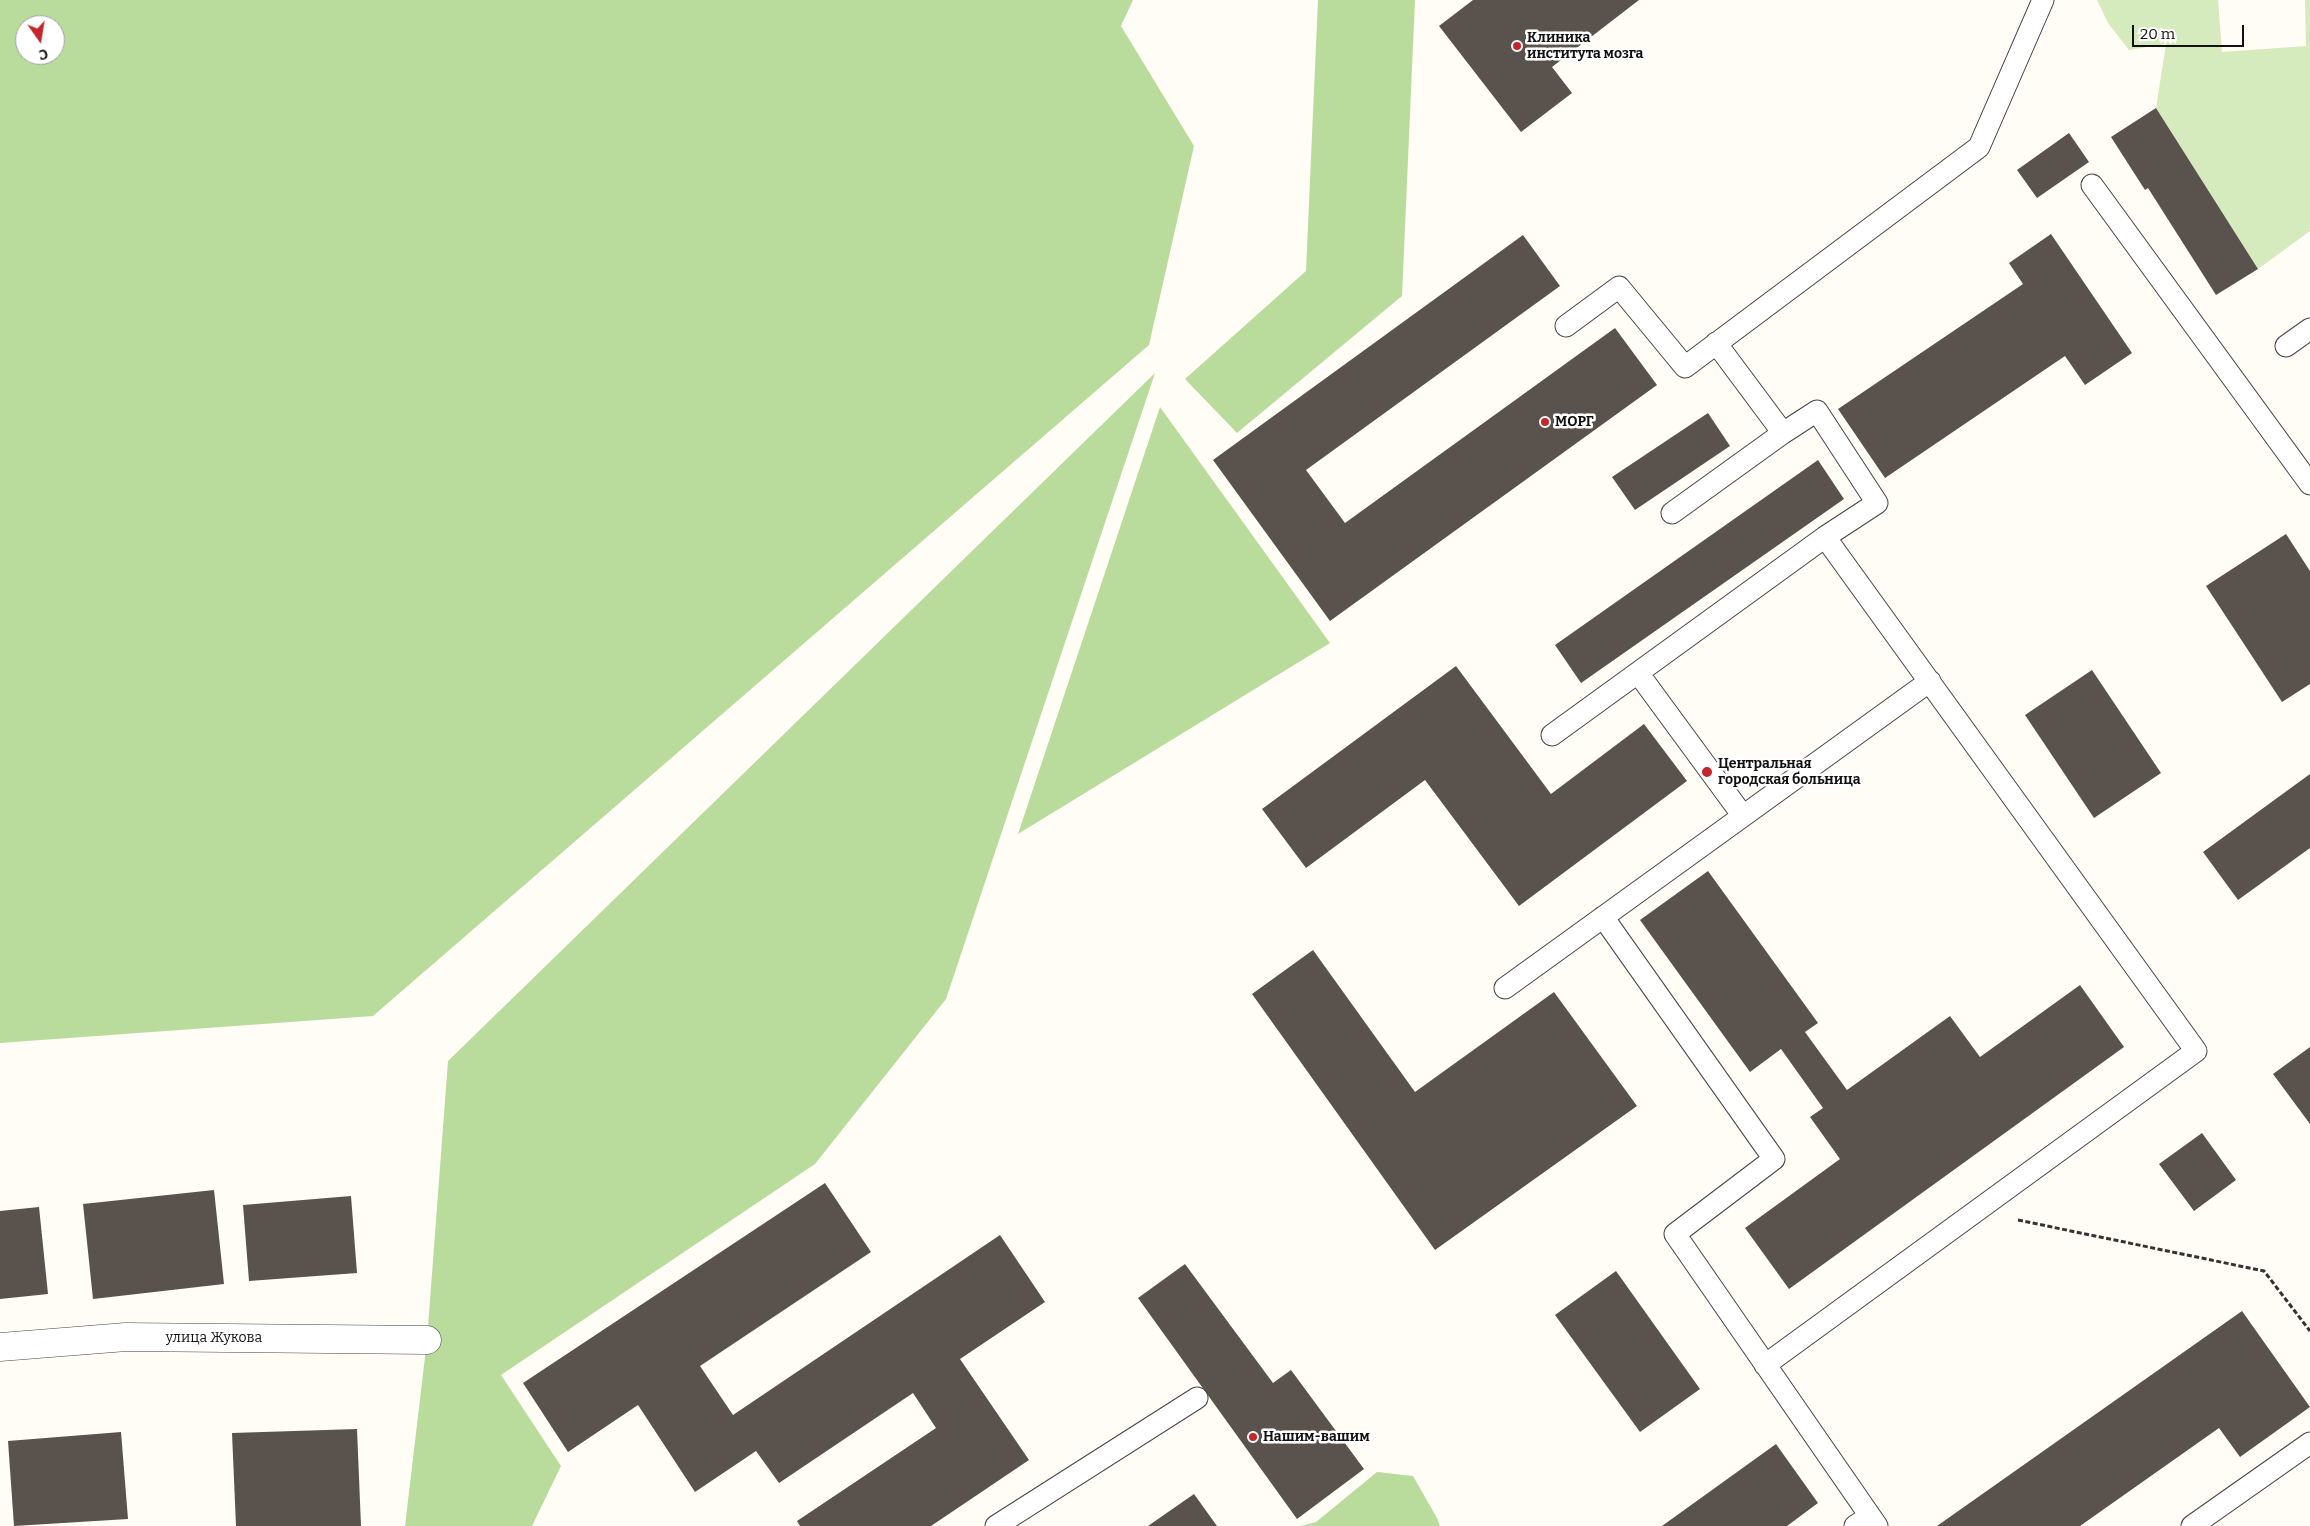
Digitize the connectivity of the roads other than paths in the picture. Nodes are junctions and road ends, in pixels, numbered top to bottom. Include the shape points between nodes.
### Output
1 (2043, 0) edge
2 (2092, 185) dead end
3 (1566, 326) dead end
4 (2310, 329) edge
5 (1716, 344) junction
6 (2286, 346) dead end
7 (1783, 433) junction
8 (2310, 484) edge
9 (1672, 513) dead end
10 (1825, 536) junction
11 (1638, 673) junction
12 (1930, 682) junction
13 (1552, 735) dead end
14 (1743, 816) junction
15 (1604, 917) junction
16 (1505, 988) dead end
17 (427, 1340) dead end
18 (0, 1347) edge
19 (1765, 1364) junction
20 (1197, 1398) dead end
21 (2310, 1444) edge
22 (1867, 1523) edge
23 (996, 1526) edge
24 (2192, 1526) edge

1 - 5 lane via 1979,146
2 - 8 lane
3 - 5 lane via 1619,287 1685,367
4 - 6 lane
5 - 7 lane
7 - 9 lane
7 - 10 lane via 1817,411 1877,502
10 - 11 lane
10 - 12 lane
11 - 13 lane
11 - 14 lane
12 - 14 lane
12 - 19 lane via 2196,1051
14 - 15 lane
15 - 16 lane
15 - 19 lane via 1774,1159 1675,1234
17 - 18 street, улица Жукова via 126,1338
19 - 22 lane
20 - 23 lane
21 - 24 lane

